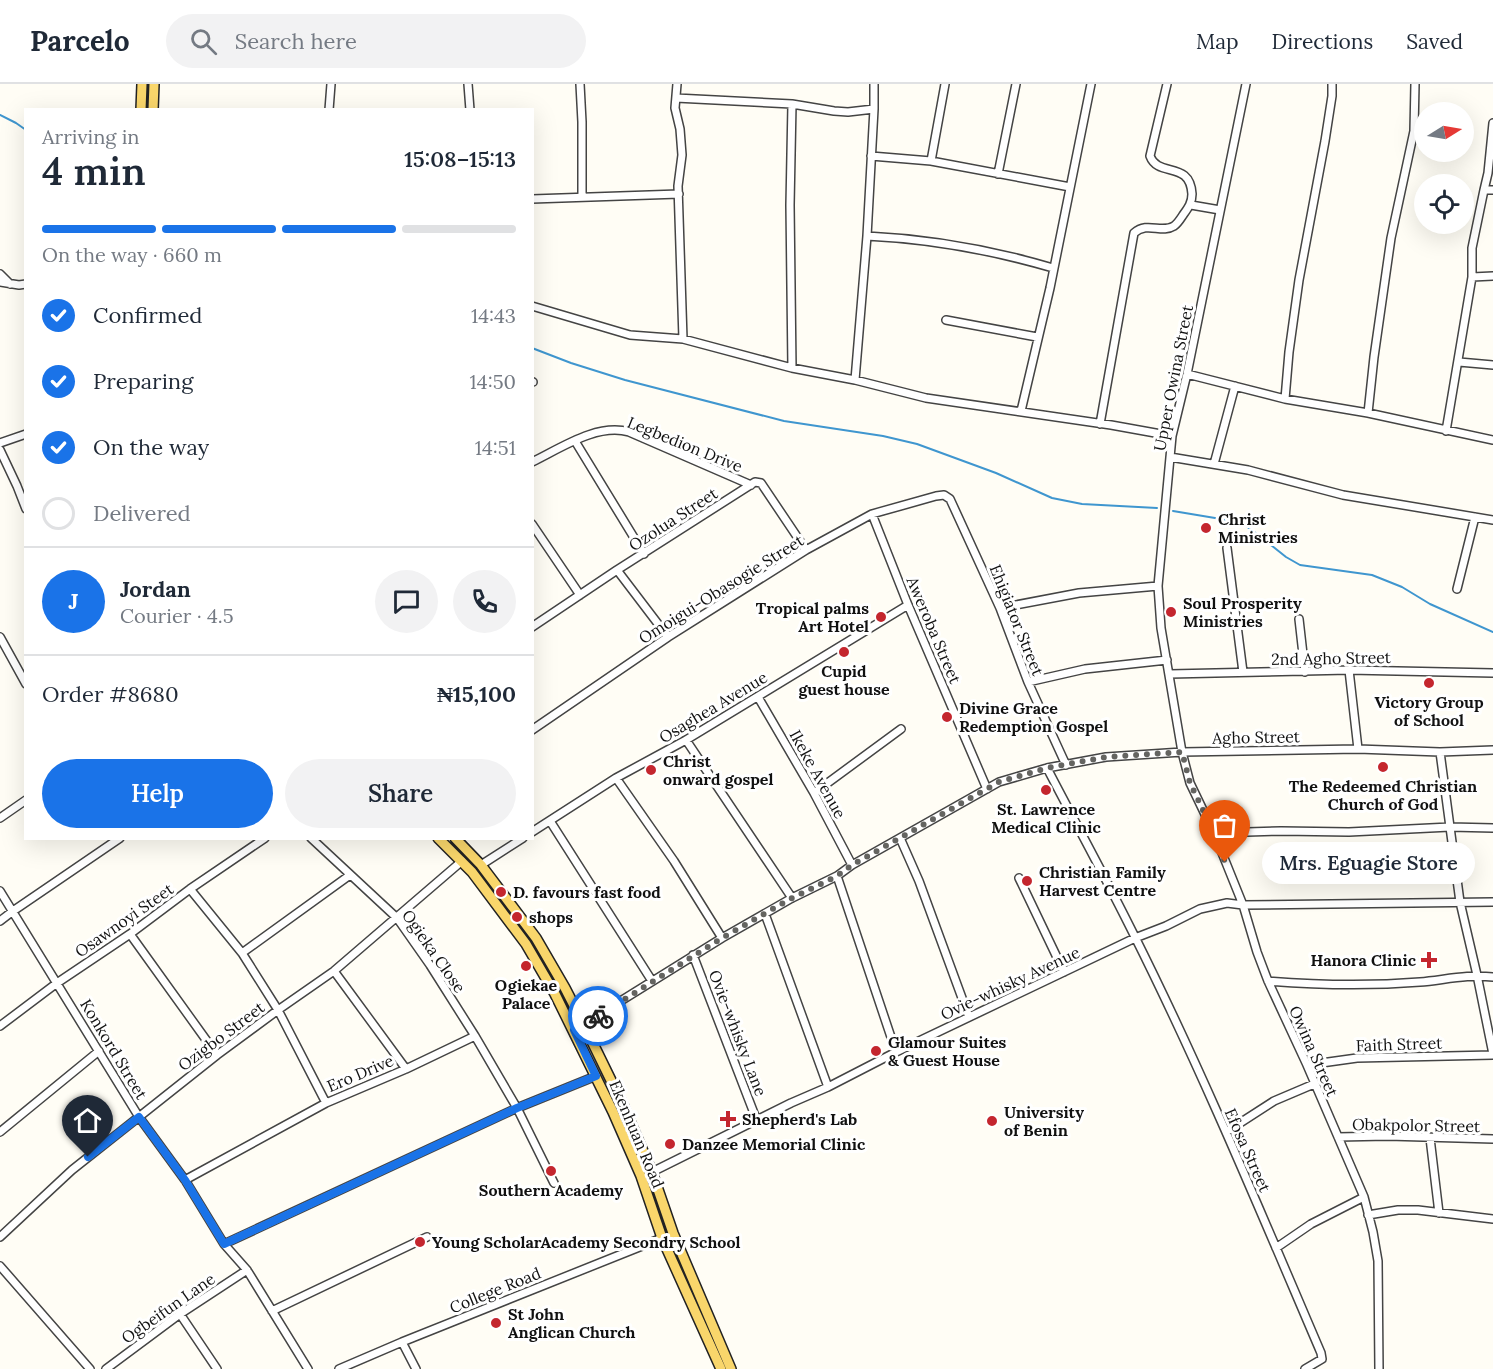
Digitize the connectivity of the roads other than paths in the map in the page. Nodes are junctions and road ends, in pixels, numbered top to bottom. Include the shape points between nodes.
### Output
1 (142, 84) edge
2 (154, 84) edge
3 (331, 84) edge
4 (468, 84) edge
5 (580, 84) edge
6 (677, 84) edge
7 (874, 84) edge
8 (945, 84) edge
9 (1016, 84) edge
10 (1091, 84) edge
11 (1167, 84) edge
12 (1246, 84) edge
13 (1332, 84) edge
14 (1415, 84) edge
15 (676, 98) junction
16 (792, 104) junction
17 (141, 108) edge
18 (153, 108) edge
19 (329, 108) edge
20 (470, 108) edge
21 (874, 109) junction
22 (1493, 123) edge
23 (872, 156) junction
24 (931, 161) junction
25 (998, 174) junction
26 (1070, 187) junction
27 (1484, 190) junction
28 (1493, 190) edge
29 (679, 194) junction
30 (582, 198) junction
31 (534, 200) edge
32 (1191, 205) junction
33 (1220, 210) junction
34 (867, 236) junction
35 (1053, 268) junction
36 (0, 274) edge
37 (1493, 276) edge
38 (1472, 278) junction
39 (0, 282) edge
40 (10, 284) junction
41 (24, 284) edge
42 (534, 307) edge
43 (945, 320) dead end
44 (1037, 338) junction
45 (683, 339) junction
46 (1459, 362) junction
47 (1493, 365) edge
48 (792, 368) junction
49 (1187, 374) junction
50 (855, 380) junction
51 (1235, 386) junction
52 (1286, 399) junction
53 (1021, 411) junction
54 (1368, 413) junction
55 (1100, 424) junction
56 (1446, 431) junction
57 (24, 435) edge
58 (1172, 436) junction
59 (1493, 440) edge
60 (575, 441) junction
61 (0, 443) edge
62 (0, 450) edge
63 (1170, 457) junction
64 (534, 461) edge
65 (1214, 464) junction
66 (751, 485) junction
67 (936, 496) joint
68 (24, 504) edge
69 (872, 514) junction
70 (1475, 517) junction
71 (1493, 520) edge
72 (534, 527) edge
73 (1227, 548) dead end
74 (806, 550) junction
75 (644, 554) junction
76 (617, 570) junction
77 (1158, 586) junction
78 (1457, 589) dead end
79 (580, 596) junction
80 (908, 605) junction
81 (1000, 608) junction
82 (1299, 619) dead end
83 (534, 626) edge
84 (0, 637) edge
85 (668, 637) junction
86 (1167, 660) junction
87 (1349, 670) junction
88 (1243, 672) junction
89 (1305, 672) junction
90 (1493, 672) edge
91 (1170, 674) junction
92 (24, 680) edge
93 (1028, 682) junction
94 (758, 697) junction
95 (534, 729) edge
96 (901, 729) dead end
97 (687, 740) junction
98 (1358, 749) junction
99 (1493, 750) edge
100 (1182, 752) junction
101 (1440, 752) junction
102 (1066, 765) junction
103 (1047, 768) junction
104 (616, 778) junction
105 (987, 789) junction
106 (814, 793) junction
107 (24, 801) edge
108 (0, 805) edge
109 (3, 816) edge
110 (550, 821) junction
111 (1450, 827) junction
112 (1493, 828) edge
113 (534, 831) edge
114 (1214, 833) junction
115 (900, 838) junction
116 (117, 840) edge
117 (262, 840) edge
118 (313, 840) edge
119 (440, 840) edge
120 (457, 840) edge
121 (520, 840) edge
122 (462, 861) junction
123 (481, 865) junction
124 (852, 865) junction
125 (350, 874) junction
126 (837, 876) junction
127 (1019, 878) dead end
128 (190, 889) junction
129 (0, 891) edge
130 (792, 898) junction
131 (1460, 902) junction
132 (1493, 902) edge
133 (1243, 905) junction
134 (13, 911) junction
135 (765, 914) junction
136 (397, 918) junction
137 (0, 921) edge
138 (130, 934) junction
139 (722, 938) junction
140 (1136, 938) junction
141 (242, 953) junction
142 (693, 955) junction
143 (334, 971) junction
144 (1064, 972) junction
145 (1477, 975) junction
146 (1493, 977) edge
147 (652, 981) junction
148 (1268, 981) junction
149 (57, 983) junction
150 (278, 1010) junction
151 (969, 1017) junction
152 (584, 1025) junction
153 (0, 1026) edge
154 (574, 1030) junction
155 (476, 1036) junction
156 (99, 1051) junction
157 (896, 1052) junction
158 (1493, 1054) edge
159 (217, 1055) junction
160 (1307, 1065) junction
161 (406, 1069) junction
162 (596, 1076) junction
163 (1314, 1084) junction
164 (828, 1087) junction
165 (326, 1103) junction
166 (517, 1108) junction
167 (139, 1117) junction
168 (757, 1120) junction
169 (0, 1132) edge
170 (1226, 1132) junction
171 (1338, 1137) junction
172 (1430, 1138) junction
173 (1493, 1139) edge
174 (651, 1172) junction
175 (185, 1180) junction
176 (554, 1183) dead end
177 (1364, 1197) junction
178 (1439, 1213) junction
179 (1368, 1215) junction
180 (1493, 1219) edge
181 (0, 1237) edge
182 (427, 1237) dead end
183 (662, 1238) junction
184 (224, 1244) junction
185 (1276, 1248) junction
186 (0, 1266) edge
187 (247, 1270) junction
188 (272, 1311) junction
189 (180, 1314) junction
190 (402, 1342) junction
191 (90, 1369) edge
192 (106, 1369) edge
193 (217, 1369) edge
194 (308, 1369) edge
195 (339, 1369) edge
196 (416, 1369) edge
197 (721, 1369) edge
198 (730, 1369) edge
199 (1305, 1369) edge
200 (1379, 1369) edge

1 - 17 main road
2 - 18 main road
3 - 19 street
4 - 20 street
5 - 30 street
6 - 15 street
7 - 21 street
8 - 24 street
9 - 25 street
10 - 26 street
11 - 32 street via 1150,156 1156,166 1182,172 1190,183
12 - 33 street, Upper Owina Street
13 - 52 street via 1288,352
14 - 54 street via 1414,131 1392,238
15 - 16 street
15 - 29 street via 682,155
16 - 21 street via 848,112
16 - 48 street
21 - 23 street
22 - 27 street
23 - 24 street
23 - 34 street
24 - 25 street
25 - 26 street
26 - 35 street
27 - 28 street
27 - 38 street via 1472,248
29 - 30 street
29 - 45 street
30 - 31 street
32 - 33 street
32 - 55 street via 1173,226 1139,228 1134,233
33 - 49 street, Upper Owina Street
34 - 35 street via 963,246
34 - 50 street
35 - 44 street
36 - 40 street
37 - 38 street
38 - 46 street
39 - 40 street
40 - 41 street
42 - 45 street via 630,335
43 - 44 street
44 - 53 street
45 - 48 street
46 - 47 street
46 - 56 street
48 - 50 street
49 - 51 street
49 - 58 street, Upper Owina Street
50 - 53 street via 926,398
51 - 52 street
51 - 65 street
52 - 54 street
53 - 55 street
54 - 56 street
55 - 58 street
56 - 59 street
57 - 61 street
58 - 63 street, Upper Owina Street
60 - 64 street, Legbedion Drive
60 - 66 street, Legbedion Drive via 606,430 629,432
60 - 75 street
62 - 68 street
63 - 65 street
63 - 77 street, Upper Owina Street
65 - 70 street via 1343,495
66 - 74 street via 761,483
66 - 75 street, Ozolua Street
67 - 69 street, Omoigui-Obasogie Street
67 - 81 street, Ehigiator Street via 950,499
69 - 74 street, Omoigui-Obasogie Street
69 - 80 street, Aweroba Street
70 - 71 street
70 - 78 street
72 - 79 street
73 - 88 street
74 - 85 street, Omoigui-Obasogie Street
75 - 76 street, Ozolua Street
76 - 79 street, Ozolua Street
76 - 85 street
77 - 81 street via 1079,593
77 - 86 street, Upper Owina Street
79 - 83 street, Ozolua Street
80 - 94 street, Osaghea Avenue
80 - 105 street, Aweroba Street
81 - 93 street, Ehigiator Street
82 - 89 street
84 - 92 street
85 - 95 street, Omoigui-Obasogie Street
86 - 91 street, Upper Owina Street
86 - 93 street via 1085,669
87 - 89 street, 2nd Agho Street
87 - 90 street, 2nd Agho Street
87 - 98 street
88 - 89 street, 2nd Agho Street
88 - 91 street, 2nd Agho Street
91 - 100 street, Upper Owina Street
93 - 102 street, Ehigiator Street
94 - 97 street, Osaghea Avenue
94 - 106 street, Ikeke Avenue
96 - 106 street
97 - 104 street, Osaghea Avenue
97 - 130 street
98 - 100 street, Agho Street
98 - 101 street, Agho Street
99 - 101 street, Agho Street
100 - 102 street, Agho Street via 1106,757
100 - 114 street, Owina Street via 1190,783
101 - 111 street
102 - 103 street, Agho Street
103 - 105 street, Agho Street
103 - 140 street, Efosa Street
104 - 110 street, Osaghea Avenue
104 - 139 street
105 - 115 street, Agho Street
106 - 124 street, Ikeke Avenue
107 - 109 street
108 - 109 street
110 - 113 street, Osaghea Avenue
110 - 147 street
111 - 112 street
111 - 114 street
111 - 131 street
114 - 133 street, Owina Street
115 - 124 street, Agho Street
115 - 151 street
116 - 134 street
117 - 128 street, Osawnoyi Steet
118 - 125 street, Ogieka Close
119 - 122 main road, Ekenhuan Road
120 - 123 main road, Ekenhuan Road
121 - 123 street
122 - 136 street, Ozigbo Street
122 - 154 main road, Ekenhuan Road via 526,944
123 - 152 main road, Ekenhuan Road via 536,938
124 - 126 street, Agho Street
125 - 136 street, Ogieka Close
125 - 141 street
126 - 130 street, Agho Street
126 - 157 street
127 - 144 street
128 - 138 street, Osawnoyi Steet
128 - 141 street
129 - 134 street, Konkord Street
130 - 135 street, Agho Street
131 - 132 street, Ovie-whisky Avenue
131 - 133 street, Ovie-whisky Avenue
131 - 145 street
133 - 140 street, Ovie-whisky Avenue via 1227,903 1200,909
133 - 148 street, Owina Street
134 - 137 street
134 - 149 street, Konkord Street
135 - 139 street, Agho Street
135 - 164 street
136 - 143 street, Ozigbo Street
136 - 155 street, Ogieka Close
138 - 149 street, Osawnoyi Steet
138 - 159 street
139 - 142 street, Agho Street
140 - 144 street, Ovie-whisky Avenue
140 - 170 street, Efosa Street
141 - 150 street
142 - 147 street, Agho Street
142 - 168 street, Ovie-whisky Lane
143 - 150 street, Ozigbo Street
143 - 161 street
144 - 151 street, Ovie-whisky Avenue
145 - 146 street
145 - 148 street via 1353,985
145 - 158 street
147 - 152 street, Agho Street
148 - 160 street, Owina Street
149 - 153 street, Osawnoyi Steet
149 - 156 street, Konkord Street
150 - 159 street, Ozigbo Street
150 - 165 street
151 - 157 street, Ovie-whisky Avenue
152 - 154 street, Agho Street
152 - 174 main road, Ekenhuan Road
154 - 162 main road, Ekenhuan Road
155 - 161 street, Ero Drive
155 - 166 street
156 - 167 street, Konkord Street
156 - 169 street
157 - 164 street, Ovie-whisky Avenue
158 - 160 street, Faith Street via 1357,1058
159 - 167 street, Ozigbo Street
160 - 163 street, Owina Street
161 - 165 street, Ero Drive
162 - 166 street
162 - 183 main road, Ekenhuan Road via 641,1176
163 - 170 street via 1274,1101
163 - 171 street, Owina Street
164 - 168 street, Ovie-whisky Avenue
165 - 175 street, Ero Drive
166 - 176 street
166 - 184 street
167 - 175 street, Konkord Street
167 - 181 street, Ozigbo Street via 72,1170
168 - 174 street, Ovie-whisky Avenue
170 - 185 street, Efosa Street
171 - 172 street, Obakpolor Street
171 - 177 street, Owina Street
172 - 173 street, Obakpolor Street
172 - 178 street
174 - 198 main road, Ekenhuan Road
175 - 184 street, Konkord Street
177 - 179 street, Owina Street
177 - 185 street via 1311,1224
178 - 179 street via 1398,1210
178 - 180 street
179 - 200 street, Owina Street via 1378,1261
182 - 188 street
183 - 190 street, College Road
183 - 197 main road, Ekenhuan Road
184 - 187 street, Konkord Street
185 - 199 street, Efosa Street via 1321,1353 1322,1359
186 - 191 street
187 - 188 street, Konkord Street
187 - 189 street, Ogbeifun Lane
188 - 194 street, Konkord Street
189 - 192 street, Ogbeifun Lane
189 - 193 street
190 - 195 street, College Road
190 - 196 street

